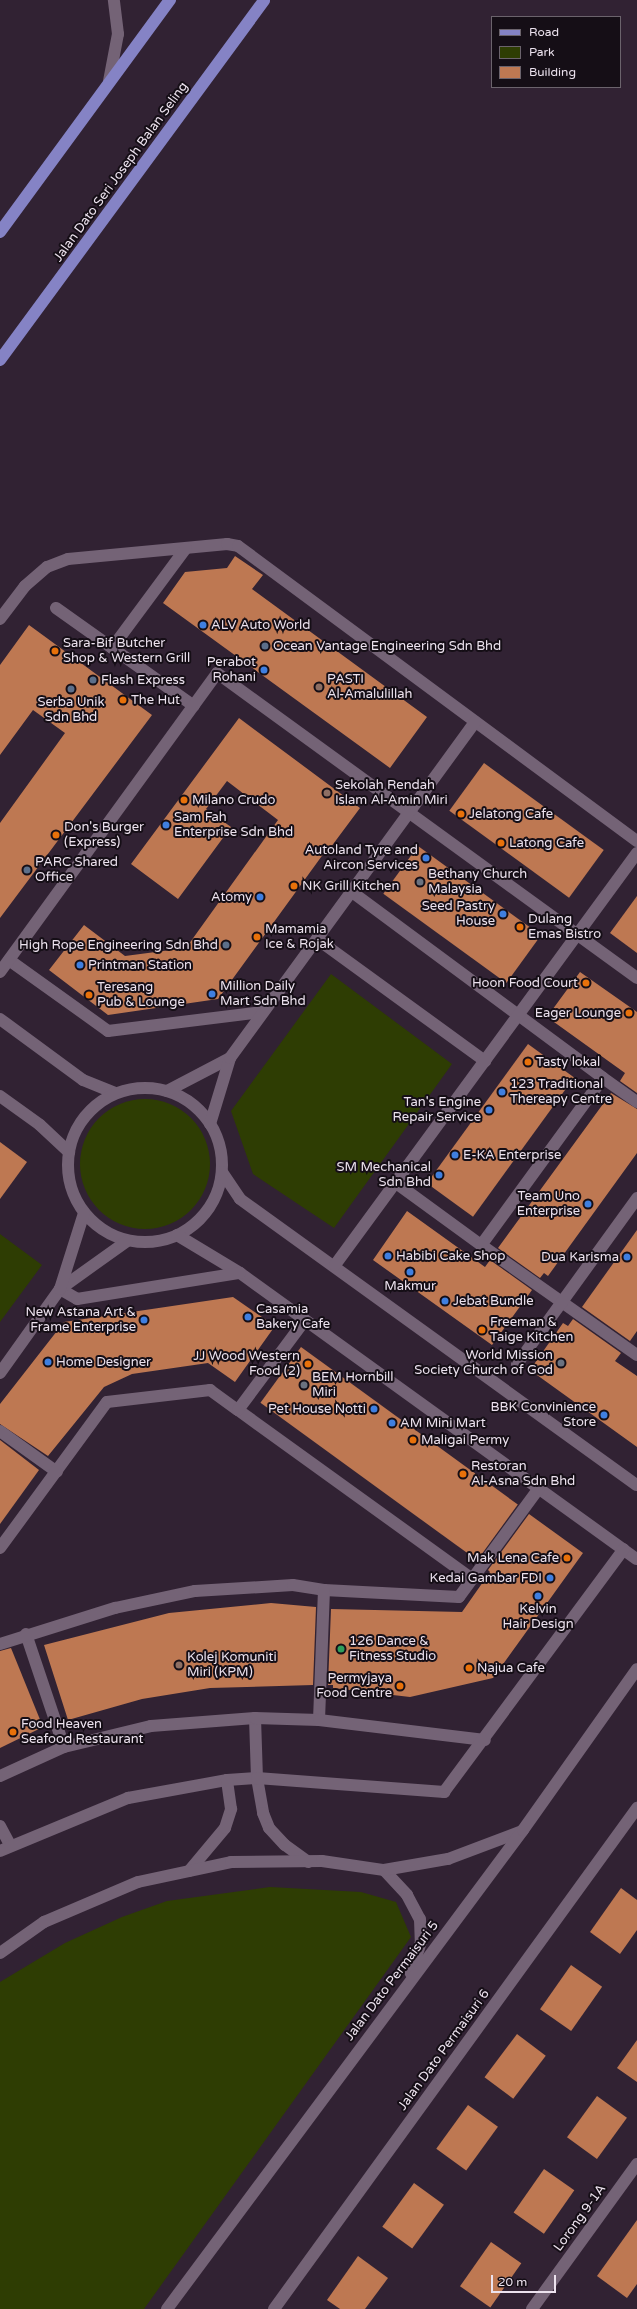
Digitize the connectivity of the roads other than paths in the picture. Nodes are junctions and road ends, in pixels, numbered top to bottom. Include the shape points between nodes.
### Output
1 (114, 0) edge
2 (170, 0) edge
3 (264, 0) edge
4 (110, 81) junction
5 (0, 232) edge
6 (0, 360) edge
7 (186, 548) junction
8 (56, 608) dead end
9 (0, 619) edge
10 (112, 648) junction
11 (194, 706) junction
12 (475, 722) junction
13 (411, 812) junction
14 (637, 841) edge
15 (637, 853) edge
16 (352, 892) junction
17 (577, 934) junction
18 (317, 939) junction
19 (9, 960) junction
20 (0, 972) edge
21 (637, 978) edge
22 (263, 1012) junction
23 (518, 1015) junction
24 (0, 1019) edge
25 (230, 1058) junction
26 (485, 1061) junction
27 (603, 1078) junction
28 (167, 1091) junction
29 (115, 1094) junction
30 (0, 1096) edge
31 (637, 1102) edge
32 (210, 1124) junction
33 (68, 1152) junction
34 (222, 1172) junction
35 (396, 1183) junction
36 (637, 1198) edge
37 (84, 1214) junction
38 (177, 1235) junction
39 (127, 1241) junction
40 (481, 1245) junction
41 (335, 1265) junction
42 (240, 1273) junction
43 (60, 1289) junction
44 (562, 1302) junction
45 (305, 1320) junction
46 (637, 1356) edge
47 (517, 1364) dead end
48 (0, 1373) edge
49 (238, 1410) junction
50 (0, 1431) edge
51 (57, 1472) junction
52 (637, 1485) edge
53 (539, 1488) junction
54 (0, 1548) edge
55 (624, 1549) junction
56 (637, 1559) edge
57 (472, 1579) junction
58 (324, 1590) junction
59 (26, 1634) junction
60 (0, 1644) edge
61 (637, 1669) edge
62 (255, 1718) junction
63 (319, 1720) junction
64 (484, 1740) junction
65 (64, 1747) junction
66 (0, 1776) edge
67 (257, 1778) junction
68 (227, 1780) junction
69 (637, 1808) edge
70 (0, 1826) edge
71 (523, 1830) junction
72 (5, 1848) edge
73 (308, 1862) junction
74 (384, 1870) junction
75 (189, 1871) junction
76 (0, 1953) edge
77 (408, 1982) junction
78 (637, 2164) edge
79 (167, 2309) edge
80 (274, 2309) edge
81 (532, 2309) edge

1 - 4 street via 118,34
2 - 4 main road
3 - 6 main road, Jalan Dato Seri Joseph Balan Seling
4 - 5 main road
7 - 9 street via 68,559 46,567 25,586
7 - 10 street
7 - 12 street via 227,544 248,551
8 - 10 street
10 - 11 street
11 - 13 street via 217,673
11 - 19 street
12 - 13 street
12 - 14 street
13 - 16 street
13 - 17 street
15 - 17 street
16 - 18 street
16 - 23 street
17 - 21 street
17 - 23 street
18 - 22 street
18 - 26 street
19 - 20 street
19 - 22 street via 108,1031
22 - 25 street
23 - 26 street
23 - 27 street
24 - 29 street via 83,1080
25 - 28 street
25 - 32 street
26 - 35 street
27 - 31 street
27 - 40 street
28 - 29 street via 141,1088
28 - 32 street via 184,1098 199,1110
29 - 33 street via 93,1108 77,1128
30 - 33 street via 40,1125
32 - 34 street via 220,1147
33 - 37 street via 68,1174 73,1195
34 - 38 street via 214,1198 199,1220
34 - 41 street via 240,1199
35 - 40 street
35 - 41 street
36 - 44 street
37 - 39 street via 103,1231
37 - 43 street
38 - 39 street via 152,1242
38 - 42 street
39 - 43 street
40 - 44 street
41 - 52 street
42 - 43 street via 77,1299
42 - 45 street
43 - 48 street
44 - 46 street
44 - 47 street
45 - 49 street
45 - 53 street
49 - 51 street via 210,1390 107,1402
49 - 57 street
50 - 51 street
51 - 54 street
53 - 55 street
53 - 57 street
55 - 56 street
55 - 64 street
57 - 58 street via 459,1597
58 - 59 street via 294,1585 195,1591 115,1608
58 - 63 street
59 - 60 street
59 - 65 street
61 - 71 street, Jalan Dato Permaisuri 5
62 - 63 street
62 - 65 street via 151,1726
62 - 67 street
63 - 64 street
64 - 67 street via 444,1792
65 - 66 street
67 - 68 street
67 - 73 street via 263,1813 269,1828 285,1845
68 - 72 street via 128,1798
68 - 75 street via 231,1809 225,1828
69 - 80 street, Jalan Dato Permaisuri 6
70 - 72 street
71 - 74 street via 448,1859
71 - 77 street, Jalan Dato Permaisuri 5
73 - 74 street
73 - 75 street via 231,1862
74 - 77 street via 407,1895 420,1920 421,1942
75 - 76 street via 138,1882 44,1922
77 - 79 street, Jalan Dato Permaisuri 5
78 - 81 street, Lorong 9-1A

